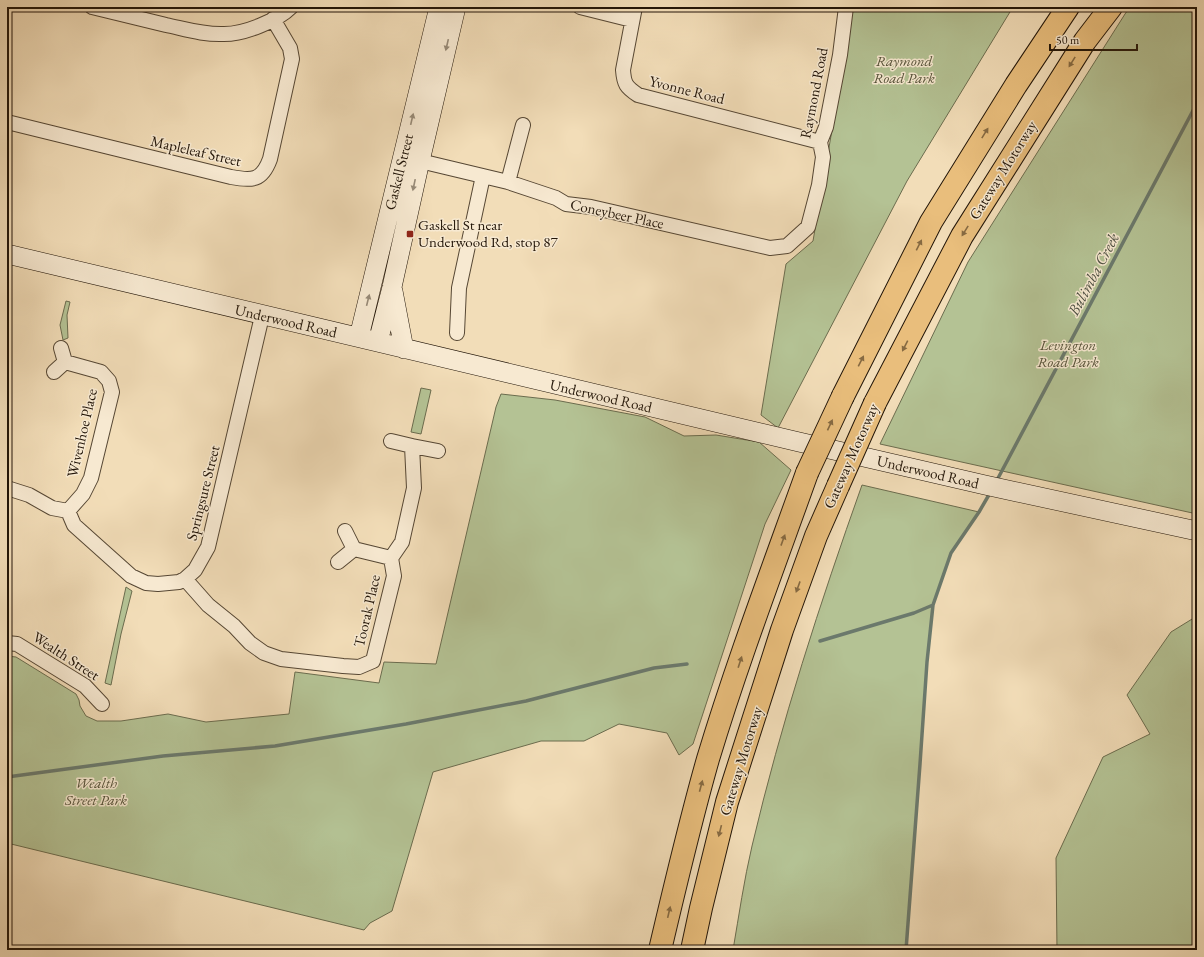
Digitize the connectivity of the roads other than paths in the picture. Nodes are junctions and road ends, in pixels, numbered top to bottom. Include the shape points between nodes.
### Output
1 (92, 7) edge
2 (291, 7) edge
3 (439, 7) edge
4 (456, 7) edge
5 (580, 7) edge
6 (846, 7) edge
7 (1068, 7) edge
8 (1111, 7) edge
9 (634, 14) edge
10 (273, 19) junction
11 (7, 122) edge
12 (523, 125) dead end
13 (820, 142) junction
14 (411, 159) junction
15 (483, 176) junction
16 (508, 182) junction
17 (787, 246) joint
18 (7, 254) edge
19 (392, 287) junction
20 (262, 316) junction
21 (457, 333) dead end
22 (359, 338) junction
23 (378, 342) junction
24 (61, 348) dead end
25 (404, 349) junction
26 (65, 362) junction
27 (54, 372) dead end
28 (391, 441) dead end
29 (412, 446) junction
30 (438, 451) dead end
31 (7, 488) edge
32 (68, 511) junction
33 (345, 531) dead end
34 (1197, 531) edge
35 (354, 549) junction
36 (391, 558) junction
37 (338, 562) dead end
38 (185, 579) junction
39 (7, 643) edge
40 (102, 704) dead end
41 (660, 950) edge
42 (692, 950) edge

1 - 10 street via 204,33 243,32
2 - 10 street
14 -> 3 main road, Gaskell Street
4 -> 14 main road, Gaskell Street
5 - 9 street
6 - 13 street, Raymond Road via 840,55 826,126
41 -> 7 highway, Gateway Motorway, bridge via 708,760 749,632 807,473 930,222
8 -> 42 highway, Gateway Motorway, bridge via 1085,41 962,236 875,402 816,536 782,630 732,788
9 - 13 street, Yvonne Road via 623,70 628,88 638,95
10 - 11 street, Mapleleaf Street via 290,48 292,59 270,159 266,170 259,177 246,180 231,178
12 - 16 street
13 - 17 street, Raymond Road via 823,157 808,227
14 - 15 street, Coneybeer Place
14 -> 19 main road, Gaskell Street
22 -> 14 main road, Gaskell Street
15 - 16 street, Coneybeer Place
15 - 21 street via 459,288
16 - 17 street, Coneybeer Place via 556,198 566,204 591,206 770,248
18 - 20 main road, Underwood Road
19 - 23 main road, Gaskell Street
19 - 25 main road, Gaskell Street
20 - 22 main road, Underwood Road
20 - 38 street, Springsure Street via 208,547 195,570
22 - 23 main road, Underwood Road
23 - 25 main road, Underwood Road
24 - 26 street
25 - 34 main road, Underwood Road via 985,485
26 - 27 street
26 - 32 street, Wivenhoe Place via 101,372 109,381 112,392 92,478 83,494
28 - 29 street
29 - 30 street
29 - 36 street, Toorak Place via 414,488 402,542
31 - 32 street via 29,495 52,508
32 - 38 street via 74,525 131,576 146,583 158,584
33 - 35 street
35 - 36 street
35 - 37 street
36 - 38 street, Toorak Place via 394,576 373,661 359,667 281,659 264,653 208,605
39 - 40 street, Wealth Street via 17,644 85,686

